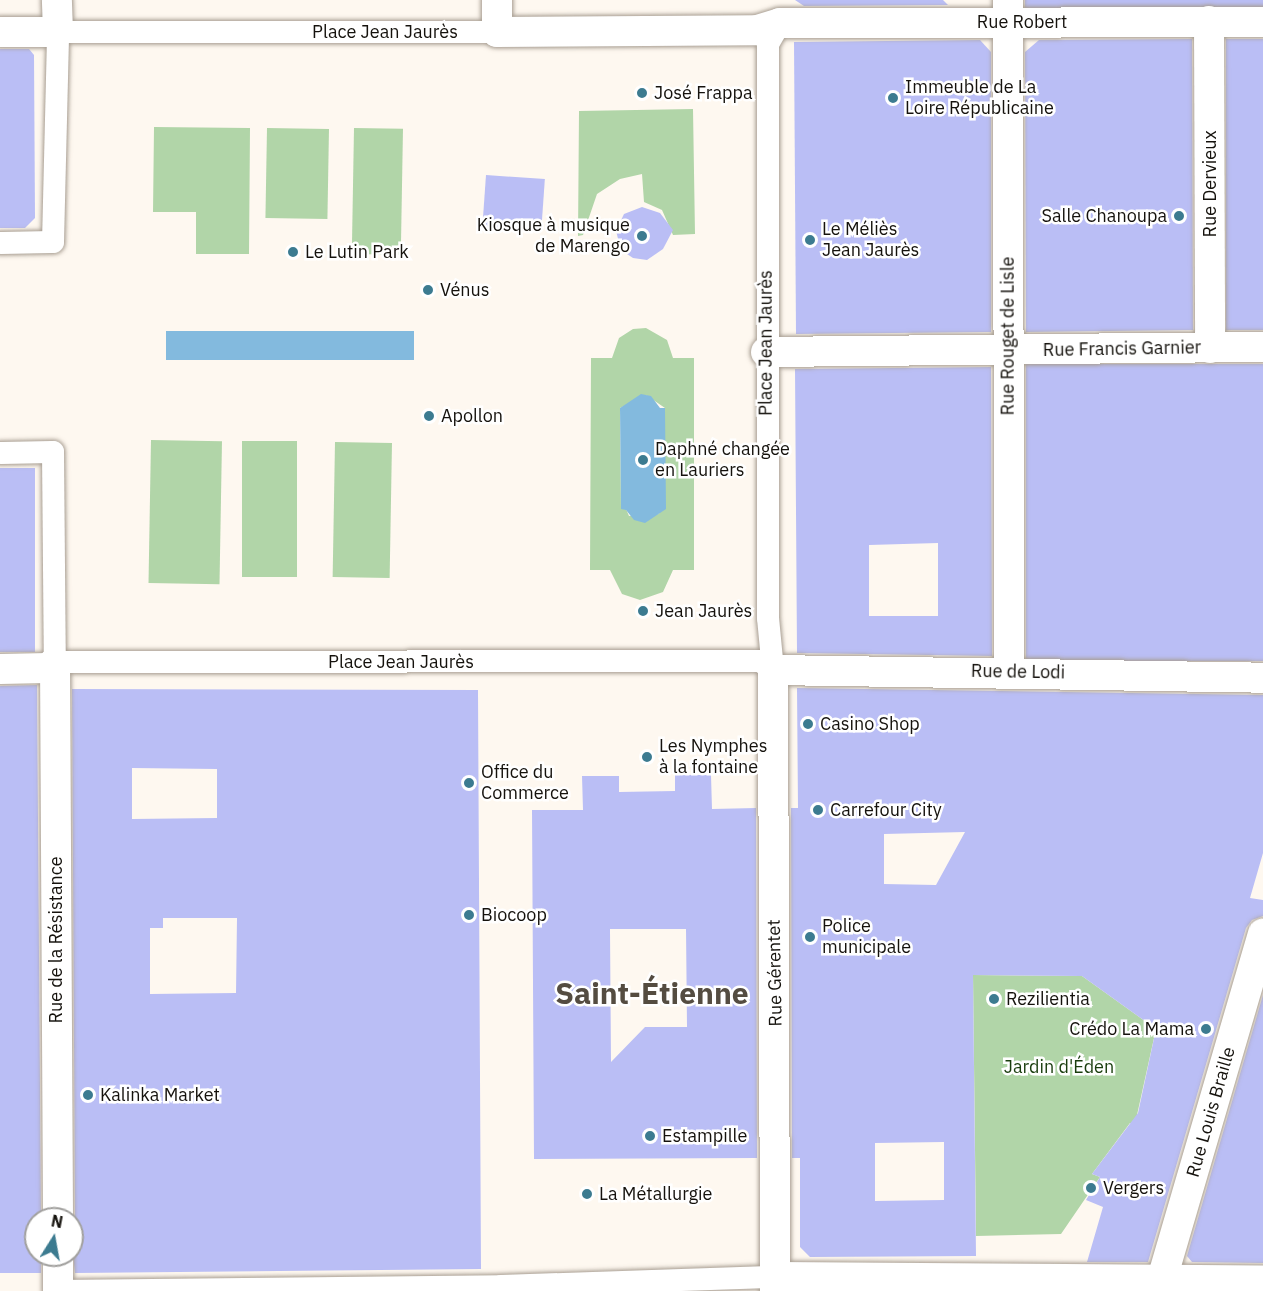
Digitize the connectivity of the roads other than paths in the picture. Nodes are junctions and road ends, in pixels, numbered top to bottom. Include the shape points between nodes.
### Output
1 (57, 0) edge
2 (497, 0) edge
3 (780, 11) edge
4 (1008, 11) edge
5 (1209, 21) junction
6 (1263, 22) edge
7 (0, 32) edge
8 (58, 32) junction
9 (497, 32) junction
10 (0, 243) edge
11 (1263, 347) edge
12 (1210, 348) junction
13 (1008, 350) junction
14 (766, 352) junction
15 (0, 453) edge
16 (55, 662) junction
17 (0, 669) edge
18 (773, 670) junction
19 (1009, 672) junction
20 (1263, 678) edge
21 (1263, 933) edge
22 (58, 1207) edge
23 (58, 1267) edge
24 (1263, 1280) edge
25 (776, 1284) edge
26 (1160, 1285) edge
27 (49, 1291) edge
28 (58, 1291) edge

1 - 8 street
2 - 9 street
3 - 4 street, Rue Robert
3 - 9 street, Place Jean Jaurès via 757,30
3 - 14 street, Place Jean Jaurès via 768,44
4 - 5 street, Rue Robert
4 - 13 street, Rue Rouget de Lisle
5 - 6 street, Rue Robert
5 - 12 street, Rue Dervieux
7 - 8 street
8 - 9 street, Place Jean Jaurès
8 - 10 street via 53,242
11 - 12 street, Rue Francis Garnier
12 - 13 street, Rue Francis Garnier
13 - 14 street, Rue Francis Garnier
13 - 19 street, Rue Rouget de Lisle
14 - 18 street, Place Jean Jaurès via 768,652
15 - 16 street via 53,452
16 - 17 street via 48,668
16 - 18 street, Place Jean Jaurès via 760,661
16 - 22 street, Rue de la Résistance
18 - 19 street, Rue de Lodi
18 - 25 street, Rue Gérentet
19 - 20 street, Rue de Lodi
21 - 26 street, Rue Louis Braille
23 - 28 street
24 - 26 street
25 - 26 street
25 - 28 street
27 - 28 street

